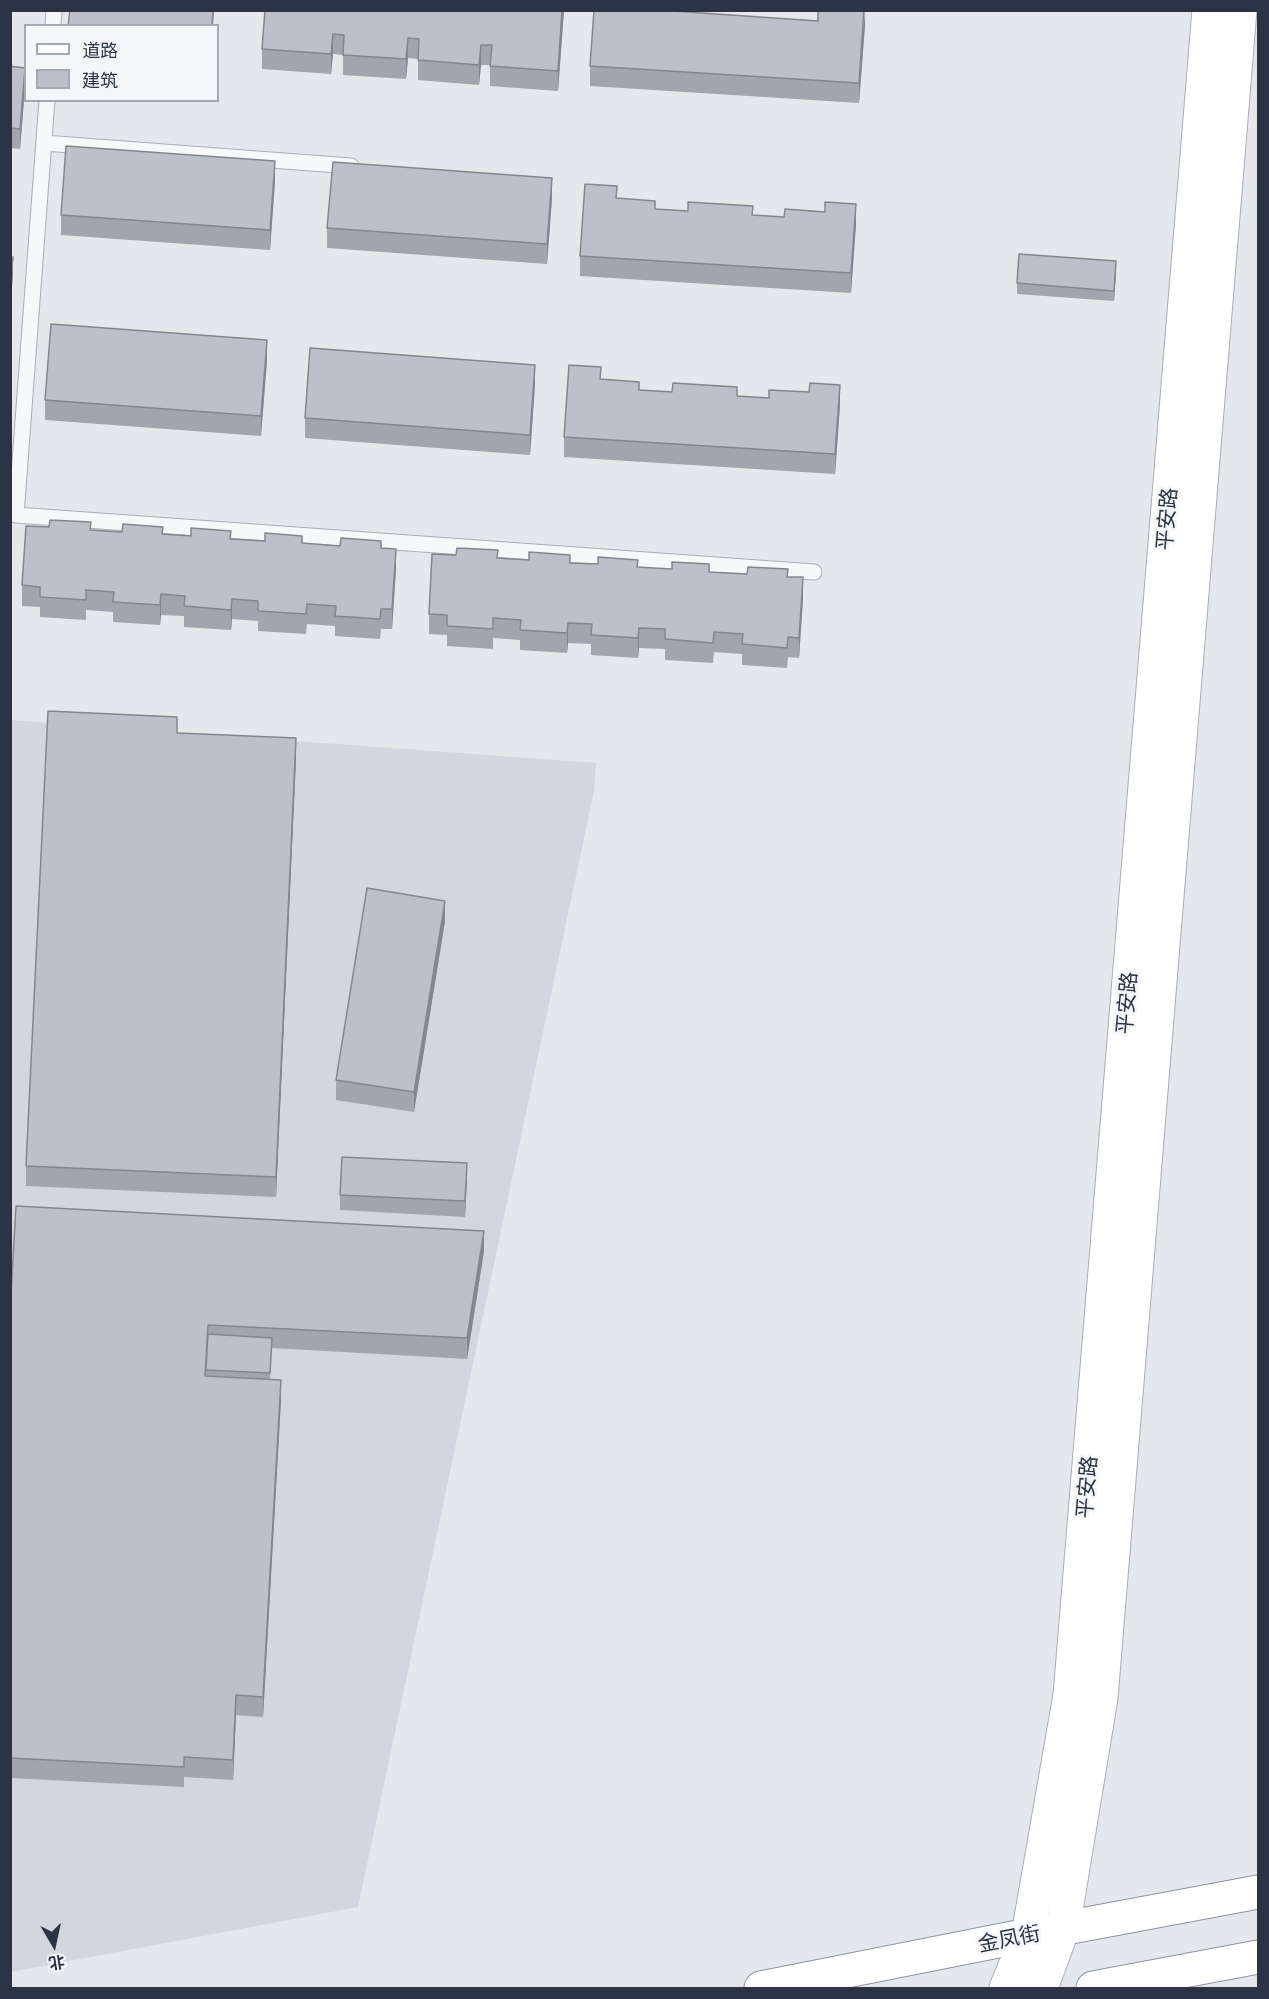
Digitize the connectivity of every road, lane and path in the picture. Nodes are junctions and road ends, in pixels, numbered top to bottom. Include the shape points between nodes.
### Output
1 (1209, 10) edge
2 (1240, 10) edge
3 (48, 102) edge
4 (44, 143) junction
5 (367, 167) edge
6 (814, 572) dead end
7 (1258, 1892) edge
8 (1063, 1928) junction
9 (1028, 1935) junction
10 (1258, 1958) edge
11 (761, 1989) edge
12 (1006, 1989) edge
13 (1041, 1989) edge
14 (1094, 1989) edge

1 - 9 main road, 平安路 via 1070,1695
2 - 8 main road, 平安路 via 1101,1698
3 - 4 lane
4 - 5 lane
4 - 6 lane via 16,515
7 - 8 main road, 金凤街
8 - 9 main road, 金凤街
8 - 13 main road, 平安路
9 - 11 main road, 金凤街
9 - 12 main road, 平安路
10 - 14 main road

